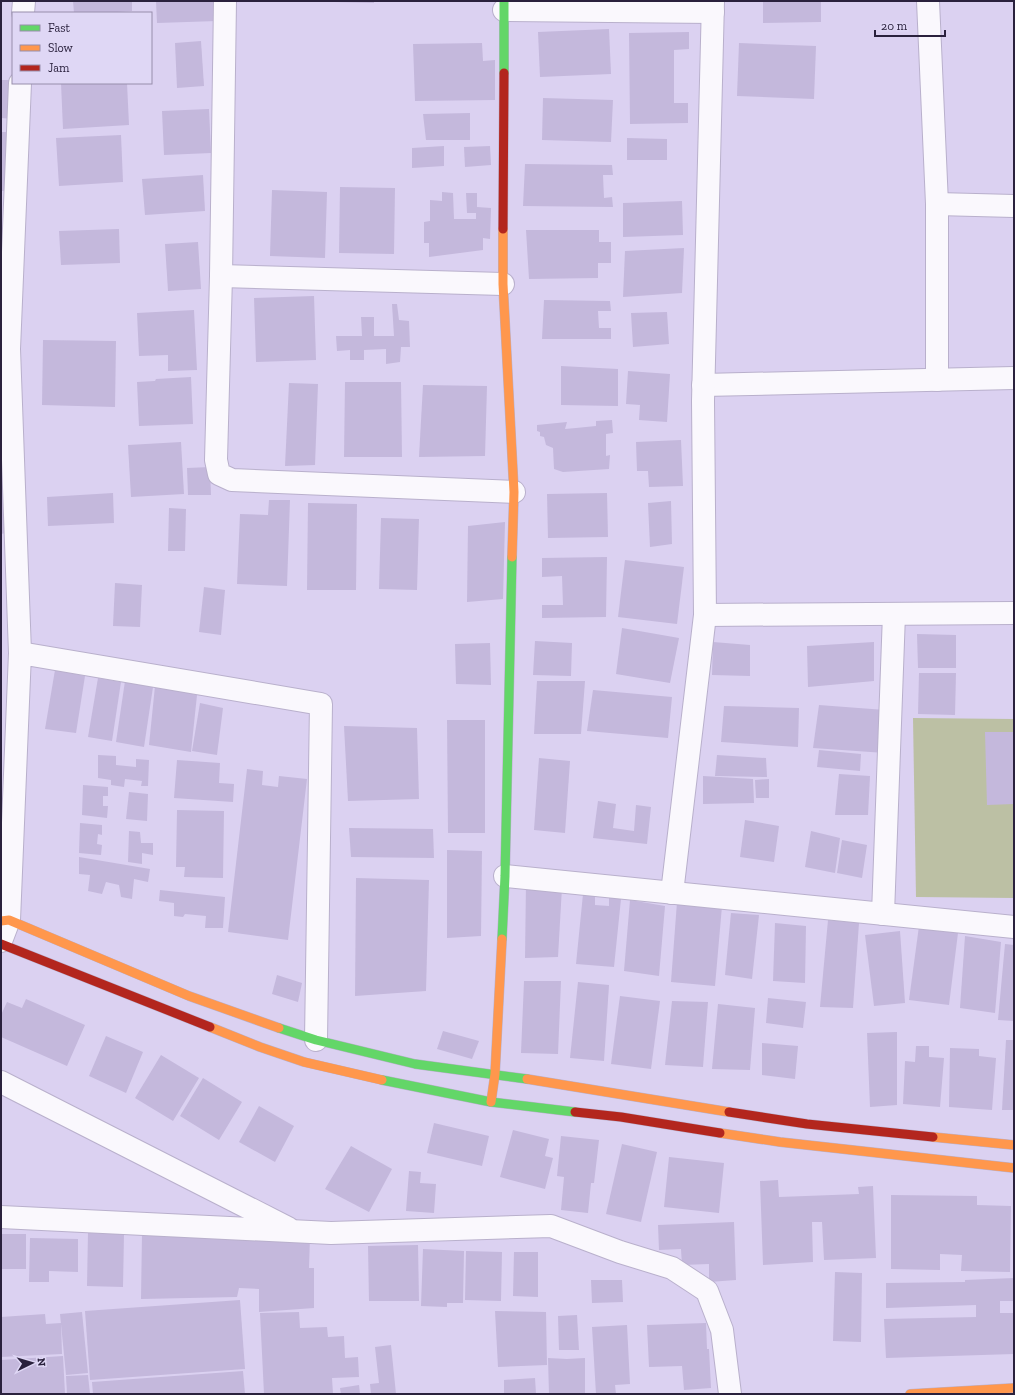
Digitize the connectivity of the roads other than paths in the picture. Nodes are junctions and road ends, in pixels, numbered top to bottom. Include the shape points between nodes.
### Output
1 (24, 1) edge
2 (225, 1) edge
3 (928, 1) edge
4 (504, 6) edge
5 (713, 7) edge
6 (23, 12) edge
7 (20, 84) edge
8 (937, 204) junction
9 (1014, 206) edge
10 (221, 276) junction
11 (503, 284) junction
12 (1014, 378) edge
13 (937, 380) junction
14 (703, 385) junction
15 (514, 492) junction
16 (1014, 613) edge
17 (894, 614) junction
18 (705, 615) junction
19 (20, 653) junction
20 (505, 876) junction
21 (672, 893) junction
22 (883, 914) junction
23 (5, 920) edge
24 (1014, 927) edge
25 (1, 941) edge
26 (1, 944) edge
27 (316, 1040) junction
28 (494, 1074) junction
29 (1, 1082) edge
30 (492, 1102) junction
31 (1014, 1145) edge
32 (1014, 1168) edge
33 (1, 1218) edge
34 (295, 1232) junction
35 (1014, 1388) edge
36 (730, 1394) edge
37 (910, 1394) edge

1 - 6 street
2 - 10 street
3 - 8 street
4 - 5 street
4 - 11 main road
5 - 14 street
7 - 19 street via 9,348
8 - 9 street
8 - 13 street
10 - 11 street
10 - 15 street via 216,460 219,474 232,480
11 - 15 main road
12 - 13 street
13 - 14 street
14 - 18 street
15 - 20 main road
16 - 17 street
17 - 18 street
17 - 22 street
18 - 21 street
19 - 23 street
19 - 27 street via 321,704
20 - 21 street
20 - 28 main road
21 - 22 street
22 - 24 street
23 - 25 street
23 - 27 main road via 189,996
26 - 30 main road via 304,1062
27 - 28 main road via 415,1064
28 - 30 main road
28 - 31 main road via 807,1124
29 - 34 street
30 - 32 main road via 621,1117 780,1142
33 - 34 street
34 - 36 street via 551,1226 672,1268 707,1291 722,1330
35 - 37 main road

